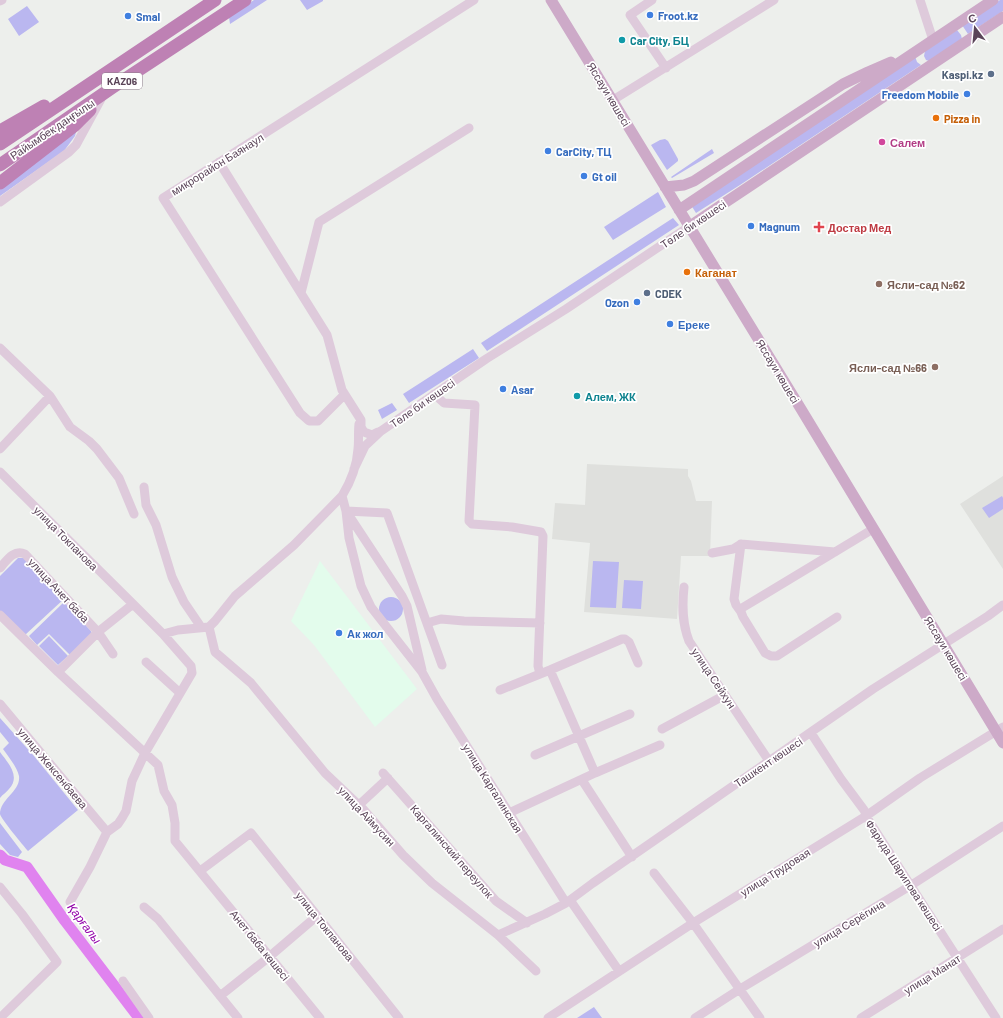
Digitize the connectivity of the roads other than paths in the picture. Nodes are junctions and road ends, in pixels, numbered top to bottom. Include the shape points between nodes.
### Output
1 (215, 0) edge
2 (245, 0) edge
3 (474, 0) edge
4 (551, 0) edge
5 (652, 0) edge
6 (774, 0) edge
7 (920, 0) edge
8 (993, 0) edge
9 (1003, 17) edge
10 (953, 27) junction
11 (933, 40) junction
12 (967, 41) junction
13 (920, 48) junction
14 (930, 66) junction
15 (666, 68) junction
16 (106, 74) junction
17 (113, 87) junction
18 (101, 99) junction
19 (613, 100) junction
20 (469, 128) dead end
21 (0, 130) edge
22 (0, 144) edge
23 (219, 162) junction
24 (0, 165) edge
25 (0, 183) edge
26 (665, 187) junction
27 (0, 202) edge
28 (680, 210) junction
29 (690, 226) junction
30 (301, 293) junction
31 (0, 348) edge
32 (434, 394) junction
33 (344, 395) junction
34 (50, 396) junction
35 (361, 420) junction
36 (381, 431) junction
37 (0, 449) edge
38 (354, 469) junction
39 (0, 472) edge
40 (144, 487) dead end
41 (342, 496) junction
42 (346, 511) junction
43 (134, 514) dead end
44 (873, 529) junction
45 (741, 544) junction
46 (835, 552) junction
47 (712, 553) dead end
48 (0, 568) edge
49 (684, 587) dead end
50 (1003, 605) edge
51 (131, 606) junction
52 (741, 612) junction
53 (0, 615) edge
54 (837, 617) dead end
55 (427, 623) junction
56 (540, 623) junction
57 (205, 627) junction
58 (98, 632) junction
59 (163, 634) junction
60 (944, 644) junction
61 (113, 654) dead end
62 (146, 662) dead end
63 (638, 663) dead end
64 (442, 665) dead end
65 (60, 670) junction
66 (550, 670) junction
67 (422, 672) junction
68 (540, 674) junction
69 (500, 690) dead end
70 (180, 693) junction
71 (726, 695) junction
72 (0, 704) edge
73 (630, 714) dead end
74 (662, 729) dead end
75 (1000, 729) edge
76 (811, 733) junction
77 (579, 736) junction
78 (1003, 743) edge
79 (660, 745) dead end
80 (145, 753) junction
81 (535, 755) dead end
82 (769, 761) junction
83 (595, 773) junction
84 (582, 780) junction
85 (359, 804) junction
86 (509, 813) junction
87 (866, 816) junction
88 (1003, 826) edge
89 (107, 832) junction
90 (632, 857) junction
91 (200, 871) junction
92 (654, 874) dead end
93 (910, 886) junction
94 (0, 887) edge
95 (70, 902) dead end
96 (568, 902) junction
97 (144, 907) dead end
98 (317, 916) junction
99 (527, 923) junction
100 (693, 923) junction
101 (1003, 929) edge
102 (498, 935) junction
103 (269, 957) junction
104 (958, 958) junction
105 (536, 971) dead end
106 (619, 971) junction
107 (123, 981) dead end
108 (740, 989) junction
109 (220, 996) junction
110 (395, 1016) edge
111 (0, 1018) edge
112 (149, 1018) edge
113 (238, 1018) edge
114 (320, 1018) edge
115 (548, 1018) edge
116 (695, 1018) edge
117 (760, 1018) edge
118 (861, 1018) edge
119 (996, 1018) edge

1 - 16 highway, Райымбек даңғылы / KАZ06
2 - 17 highway, Райымбек даңғылы / KАZ06
3 - 23 street, микрорайон Баянаул
4 - 19 main road, Яссауи көшесі
5 - 15 street via 630,15
6 - 15 street
7 - 11 street
8 - 10 main road, Төле би көшесі
9 - 12 main road, Төле би көшесі
10 - 11 main road, Төле би көшесі
10 - 12 main road via 964,32
11 - 13 main road, Төле би көшесі
12 - 14 main road, Төле би көшесі
13 - 14 main road via 918,55 921,62
13 - 26 main road via 844,84 694,180 684,185
13 - 28 main road, Төле би көшесі
14 - 29 main road, Төле би көшесі
15 - 19 street
16 - 21 highway via 56,98
16 - 22 highway, Райымбек даңғылы / KАZ06
17 - 18 highway
17 - 24 highway, Райымбек даңғылы / KАZ06
18 - 25 highway via 75,125
18 - 27 street via 69,152
19 - 26 main road, Яссауи көшесі
20 - 30 street via 319,222
23 - 30 street
23 - 33 street, микрорайон Баянаул via 163,198 300,413 309,421 318,421
26 - 28 main road, Яссауи көшесі
28 - 29 main road, Яссауи көшесі
29 - 32 street, Төле би көшесі
29 - 44 main road, Яссауи көшесі
30 - 33 street via 327,335
31 - 34 street
32 - 36 street, Төле би көшесі
32 - 56 street via 444,403 475,405 469,521 472,524 541,532 543,536
33 - 35 street
34 - 37 street
34 - 43 street via 70,426 97,449 119,478
35 - 36 street via 364,432 372,435
35 - 38 street
36 - 38 street, Төле би көшесі via 365,446
38 - 41 street
39 - 51 street, улица Токпанова
40 - 57 street via 146,506 156,525 172,577 184,602
41 - 42 street
41 - 57 street via 294,544 235,596 215,621
42 - 55 street via 387,513
42 - 67 street via 407,606
42 - 67 street via 349,538 361,586 371,607
44 - 46 street
44 - 60 main road, Яссауи көшесі
45 - 46 street
45 - 47 street via 733,550
45 - 52 street via 734,599
46 - 52 street via 742,608
48 - 58 street, улица Анет баба via 14,553 25,554
49 - 71 street, улица Сейхун via 682,615 686,633 694,650
50 - 60 street, Ташкент көшесі
51 - 58 street
51 - 59 street, улица Токпанова
52 - 54 street via 765,653 771,656 777,656
53 - 65 street
55 - 56 street via 441,619
55 - 64 street
56 - 68 street
57 - 59 street
57 - 85 street, улица Аймусин via 214,652 251,683 325,772
58 - 61 street
58 - 65 street
59 - 70 street, улица Токпанова via 192,669
60 - 75 main road, Яссауи көшесі
60 - 76 street, Ташкент көшесі via 873,689
62 - 70 street
63 - 66 street via 629,642 622,639
65 - 80 street
66 - 68 street
66 - 77 street
67 - 86 street, улица Каргалинская
68 - 69 street
70 - 80 street
71 - 74 street
71 - 82 street, улица Сейхун
72 - 89 street, улица Жексенбаева
73 - 77 street
75 - 78 main road, Яссауи көшесі
75 - 87 street, улица Трудовая via 920,778
76 - 82 street, Ташкент көшесі
76 - 87 street, Фарида Шарипова көшесі
77 - 81 street
77 - 83 street
79 - 83 street
80 - 89 street via 132,781 126,811 118,824
80 - 91 street, Анет баба көшесі via 158,765 164,791 172,805 175,841
82 - 90 street, Ташкент көшесі
83 - 84 street
84 - 86 street
84 - 90 street
85 - 99 street, Каргалинский переулок via 386,775 496,901
85 - 102 street, улица Аймусин via 403,855 432,883
86 - 96 street, улица Каргалинская
87 - 93 street, Фарида Шарипова көшесі
87 - 100 street, улица Трудовая
88 - 93 street, улица Серёгина
89 - 95 street
90 - 96 street, Ташкент көшесі
91 - 98 street, улица Токпанова via 251,833
91 - 103 street, Анет баба көшесі
92 - 100 street
93 - 104 street, Фарида Шарипова көшесі
93 - 108 street, улица Серёгина
94 - 111 street via 57,962
96 - 99 street, Ташкент көшесі
96 - 106 street, улица Каргалинская
97 - 109 street via 158,919
98 - 103 street
98 - 110 street, улица Токпанова
99 - 102 street, Ташкент көшесі
100 - 106 street, улица Трудовая
100 - 108 street
101 - 104 street, улица Манат
102 - 105 street, улица Аймусин
103 - 109 street
103 - 114 street, Анет баба көшесі
104 - 118 street, улица Манат
104 - 119 street, Фарида Шарипова көшесі
106 - 115 street, улица Трудовая
107 - 112 street
108 - 116 street, улица Серёгина
108 - 117 street
109 - 113 street

